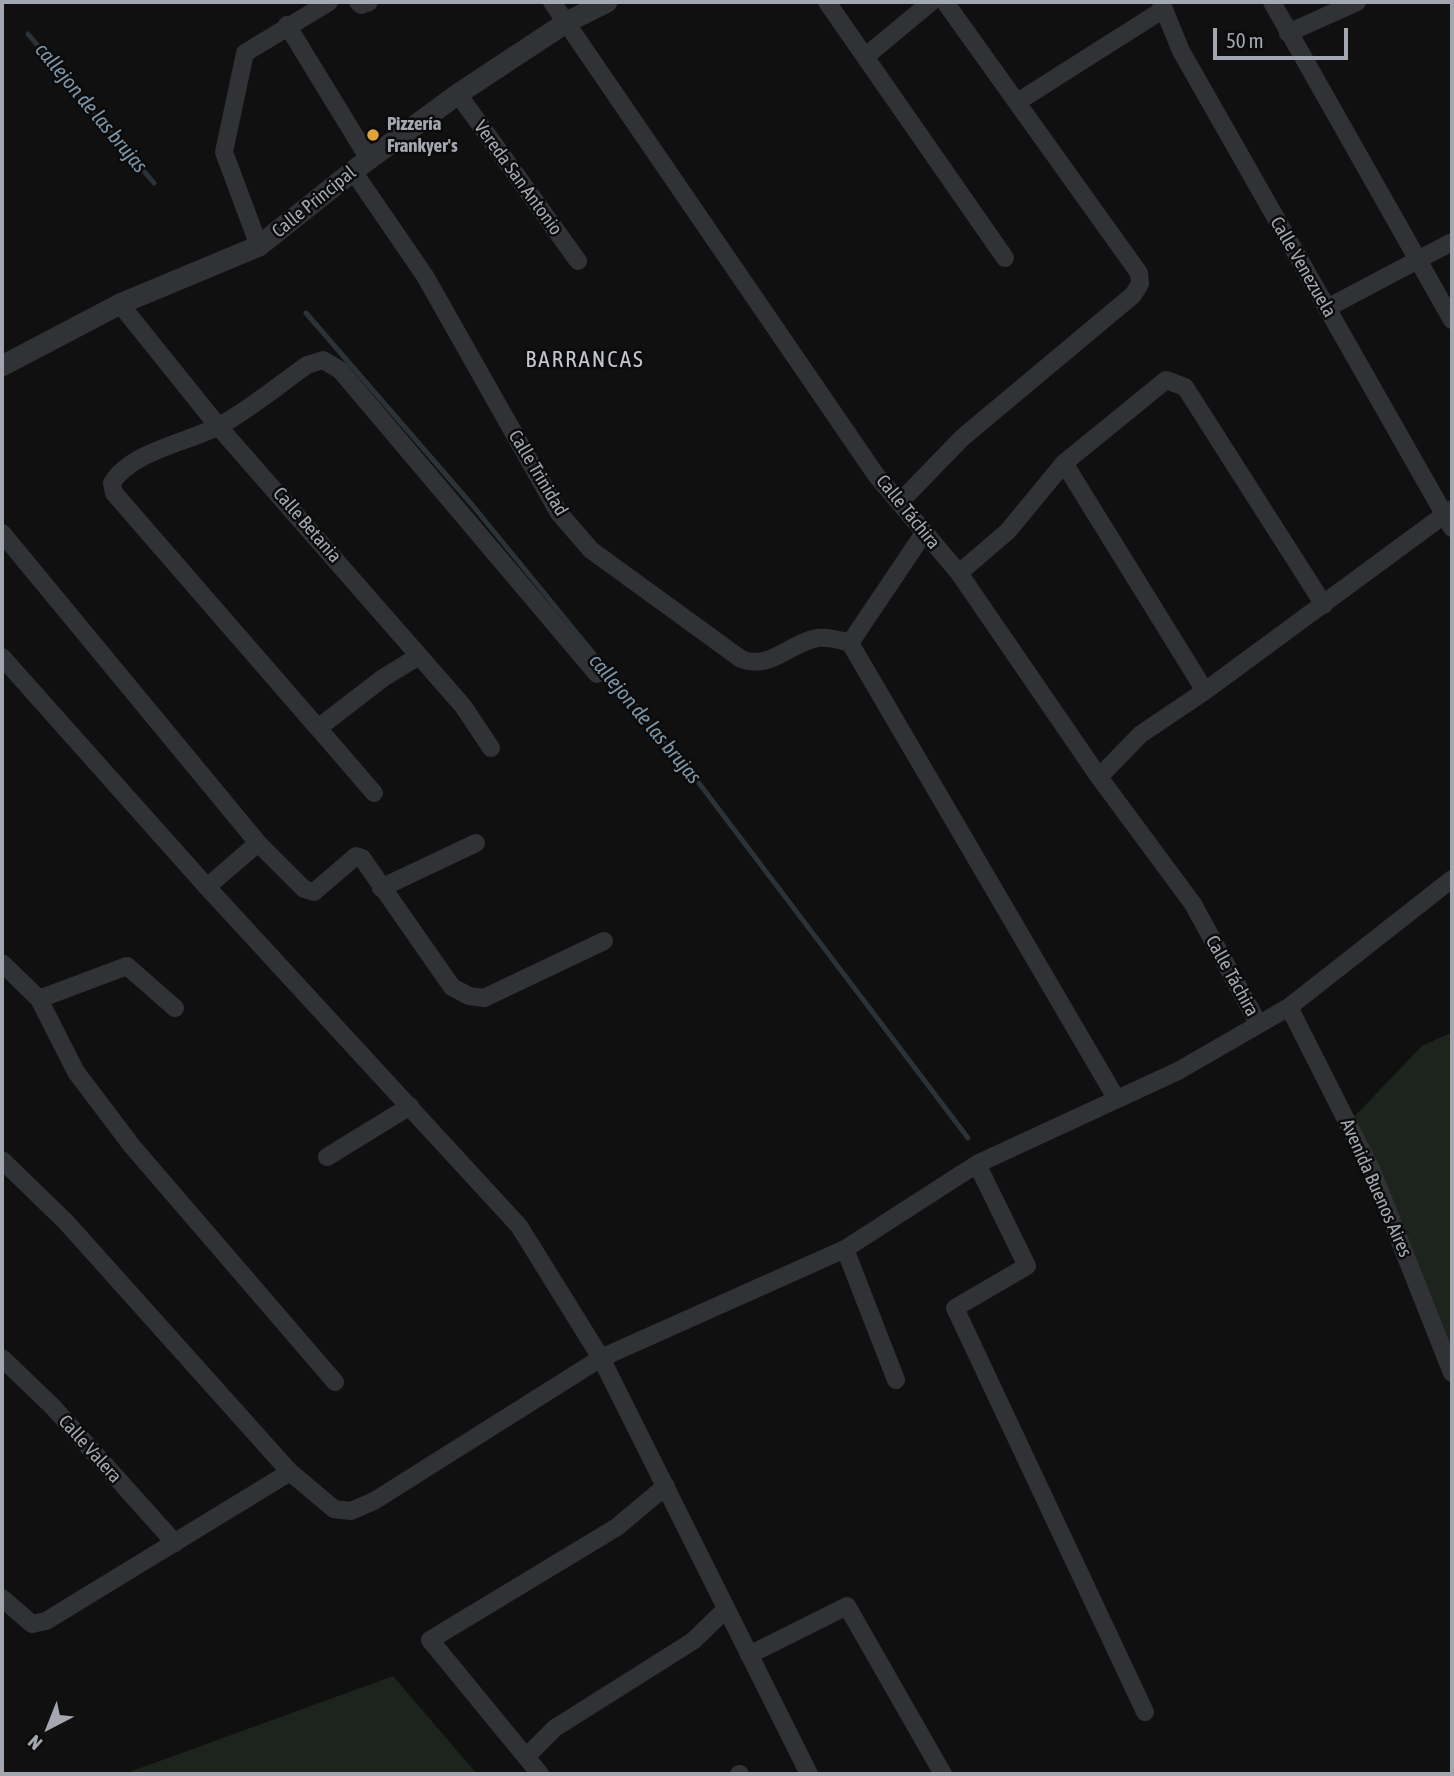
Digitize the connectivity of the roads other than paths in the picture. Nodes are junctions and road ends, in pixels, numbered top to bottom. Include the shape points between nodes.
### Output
1 (329, 2) edge
2 (358, 2) edge
3 (369, 2) edge
4 (552, 2) edge
5 (607, 2) edge
6 (827, 2) edge
7 (931, 2) edge
8 (945, 2) edge
9 (1272, 2) edge
10 (1357, 2) edge
11 (1163, 5) edge
12 (567, 22) junction
13 (287, 25) junction
14 (1288, 33) junction
15 (866, 56) junction
16 (458, 94) junction
17 (1019, 101) junction
18 (361, 165) junction
19 (1452, 242) edge
20 (259, 246) junction
21 (1006, 258) dead end
22 (1416, 260) junction
23 (578, 261) dead end
24 (120, 304) junction
25 (1327, 308) junction
26 (1452, 320) edge
27 (2, 366) edge
28 (218, 426) junction
29 (1064, 463) junction
30 (900, 502) junction
31 (1450, 517) edge
32 (2, 533) edge
33 (924, 533) junction
34 (959, 573) junction
35 (1324, 605) junction
36 (850, 643) junction
37 (419, 656) junction
38 (2, 657) edge
39 (597, 674) dead end
40 (1205, 691) junction
41 (318, 728) junction
42 (491, 748) dead end
43 (1099, 777) junction
44 (374, 793) dead end
45 (258, 843) junction
46 (476, 843) dead end
47 (1452, 879) edge
48 (207, 887) junction
49 (381, 888) junction
50 (604, 941) dead end
51 (2, 963) edge
52 (39, 999) junction
53 (1289, 1007) junction
54 (175, 1008) dead end
55 (1258, 1023) junction
56 (1116, 1098) junction
57 (410, 1106) junction
58 (327, 1157) dead end
59 (2, 1160) edge
60 (977, 1164) junction
61 (845, 1249) junction
62 (2, 1358) edge
63 (601, 1358) junction
64 (1452, 1373) edge
65 (896, 1381) dead end
66 (335, 1382) dead end
67 (290, 1472) junction
68 (666, 1486) junction
69 (175, 1543) junction
70 (2, 1598) edge
71 (726, 1608) junction
72 (749, 1656) junction
73 (1144, 1712) dead end
74 (526, 1757) junction
75 (540, 1774) edge
76 (810, 1774) edge
77 (943, 1774) edge

1 - 13 street
2 - 3 street
4 - 12 street, Calle Táchira
5 - 12 street, Calle Principal
6 - 15 street
7 - 15 street
8 - 17 street
9 - 14 street
10 - 14 street
11 - 17 street
11 - 25 street, Calle Venezuela via 1181,51
12 - 16 street, Calle Principal
12 - 30 street, Calle Táchira via 876,475
13 - 18 street
13 - 20 street via 245,54 224,152
14 - 22 street
15 - 21 street
16 - 18 street, Calle Principal
16 - 23 street, Vereda San Antonio
17 - 30 street via 1139,273 1140,284 1133,295 962,438
18 - 20 street, Calle Principal
18 - 36 street, Calle Trinidad via 559,513 591,550 753,664 815,638
19 - 22 street
20 - 24 street, Calle Principal
22 - 25 street
22 - 26 street
24 - 27 street, Calle Principal
24 - 28 street, Calle Betania
25 - 31 street, Calle Venezuela
28 - 37 street, Calle Betania
28 - 39 street via 307,365 323,360 340,370
28 - 41 street via 118,472 112,483 114,493
29 - 34 street via 1008,531
29 - 35 street via 1166,380 1175,381 1185,387
29 - 40 street
30 - 33 street, Calle Táchira
31 - 35 street
32 - 45 street
33 - 34 street, Calle Táchira
33 - 36 street
34 - 43 street, Calle Táchira
35 - 40 street
36 - 56 street
37 - 41 street
37 - 42 street, Calle Betania via 463,706
38 - 48 street
40 - 43 street via 1141,734
41 - 44 street
43 - 55 street, Calle Táchira via 1193,904
45 - 48 street
45 - 49 street via 309,892 359,856
46 - 49 street
47 - 53 street
48 - 57 street
49 - 50 street via 453,987 469,996 484,998
51 - 52 street
52 - 54 street via 127,965
52 - 66 street via 76,1072 132,1146
53 - 55 street
53 - 64 street, Avenida Buenos Aires via 1372,1171
55 - 56 street via 1178,1071
56 - 60 street
57 - 58 street
57 - 63 street via 519,1226
59 - 67 street via 66,1222
60 - 61 street
60 - 73 street via 1027,1266 955,1308
61 - 63 street
61 - 65 street
62 - 69 street, Calle Valera via 53,1407
63 - 67 street via 351,1511 334,1508
63 - 68 street
67 - 69 street
68 - 71 street
68 - 74 street via 617,1527 430,1640
69 - 70 street via 46,1621 32,1624
71 - 72 street
71 - 74 street via 693,1641 555,1728
72 - 76 street
72 - 77 street via 847,1606
74 - 75 street

